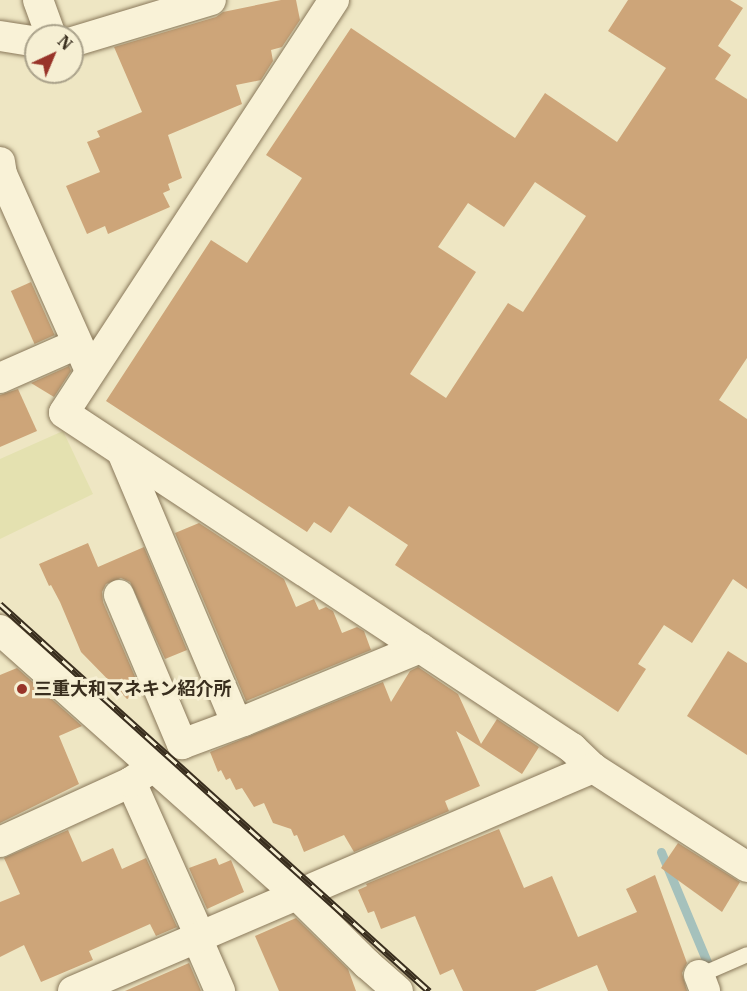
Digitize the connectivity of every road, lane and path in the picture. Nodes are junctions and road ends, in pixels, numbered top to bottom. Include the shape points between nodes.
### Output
1 (38, 0) edge
2 (212, 0) edge
3 (334, 0) edge
4 (47, 24) edge
5 (0, 36) edge
6 (84, 38) edge
7 (24, 40) edge
8 (0, 162) edge
9 (77, 344) junction
10 (90, 371) junction
11 (0, 378) edge
12 (122, 452) junction
13 (119, 596) dead end
14 (0, 630) edge
15 (420, 648) junction
16 (236, 722) junction
17 (594, 768) junction
18 (142, 775) junction
19 (0, 843) edge
20 (747, 867) edge
21 (296, 894) junction
22 (199, 937) junction
23 (747, 954) edge
24 (708, 977) edge
25 (73, 991) edge
26 (220, 991) edge
27 (398, 991) edge

1 - 4 street
2 - 6 street
3 - 10 street
5 - 7 street
8 - 9 street
9 - 10 street
9 - 11 street
10 - 12 street via 64,413
12 - 15 street
12 - 16 street
13 - 16 street via 182,744
14 - 18 street
15 - 16 street
15 - 17 street via 572,748
17 - 20 street
17 - 21 street
18 - 19 street
18 - 21 street
18 - 22 street
21 - 22 street
21 - 27 street
22 - 25 street
22 - 26 street
23 - 24 lane

